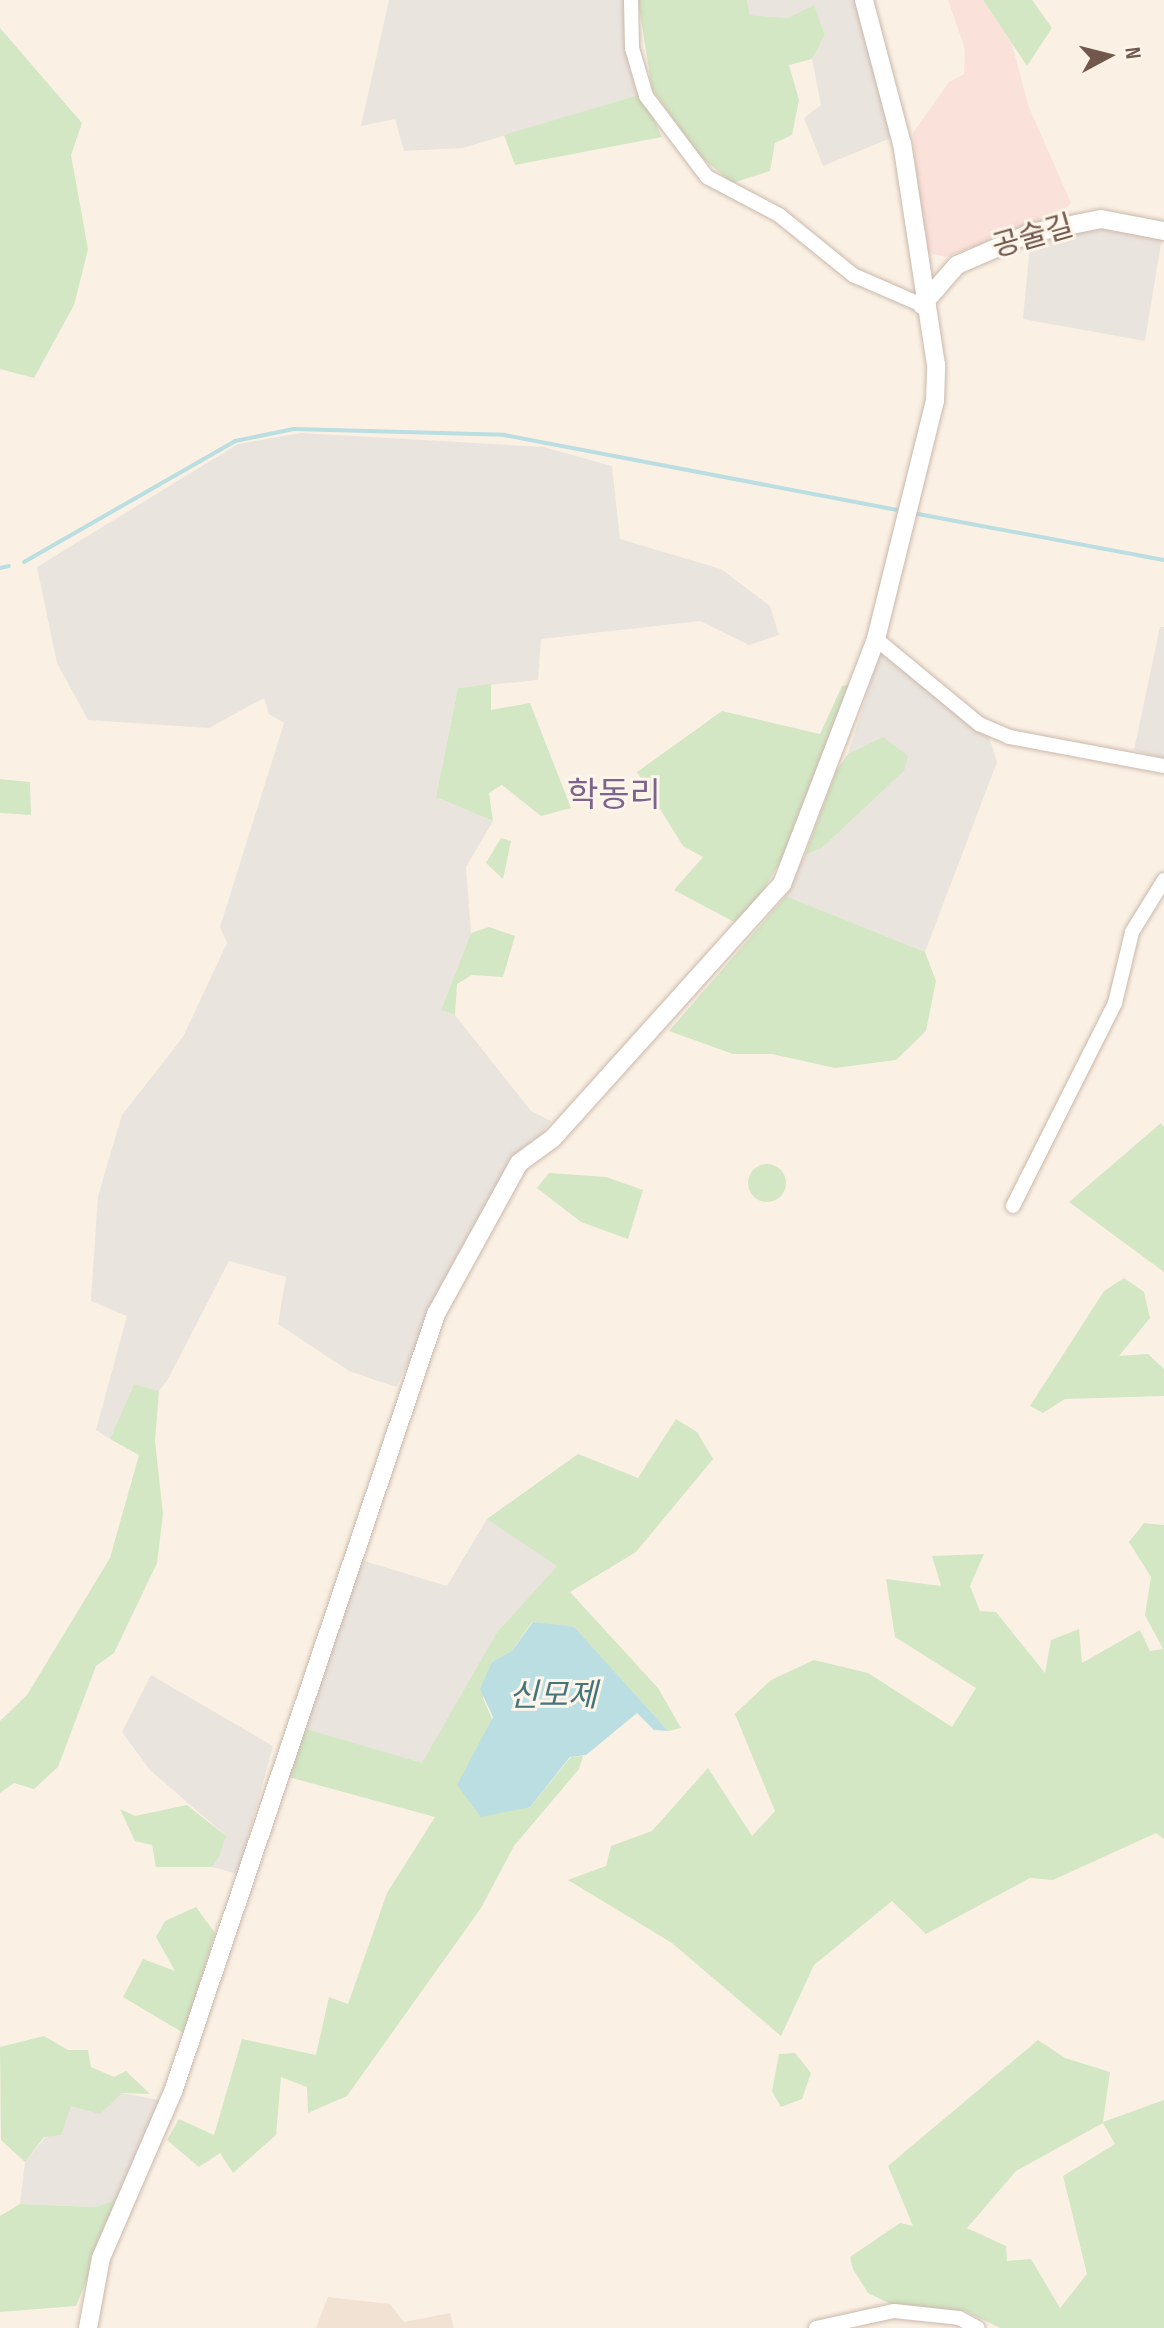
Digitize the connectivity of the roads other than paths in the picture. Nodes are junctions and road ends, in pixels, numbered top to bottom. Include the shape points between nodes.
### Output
1 (631, 0) edge
2 (864, 0) edge
3 (1164, 231) edge
4 (922, 305) junction
5 (876, 639) junction
6 (1164, 766) edge
7 (1164, 880) edge
8 (1013, 1206) dead end
9 (88, 2328) edge
10 (816, 2328) edge
11 (978, 2328) edge

1 - 4 street via 632,48 646,96 707,177 779,215 853,275
2 - 4 street via 902,144
3 - 4 street, 공술길 via 1101,219 1031,233 957,265
4 - 5 street via 936,365 935,401
5 - 6 street via 979,724 1009,737
5 - 9 street via 782,884 564,1126 519,1163 436,1314 174,2089 101,2258
7 - 8 street via 1132,932 1115,1003
10 - 11 street via 894,2311 959,2318

